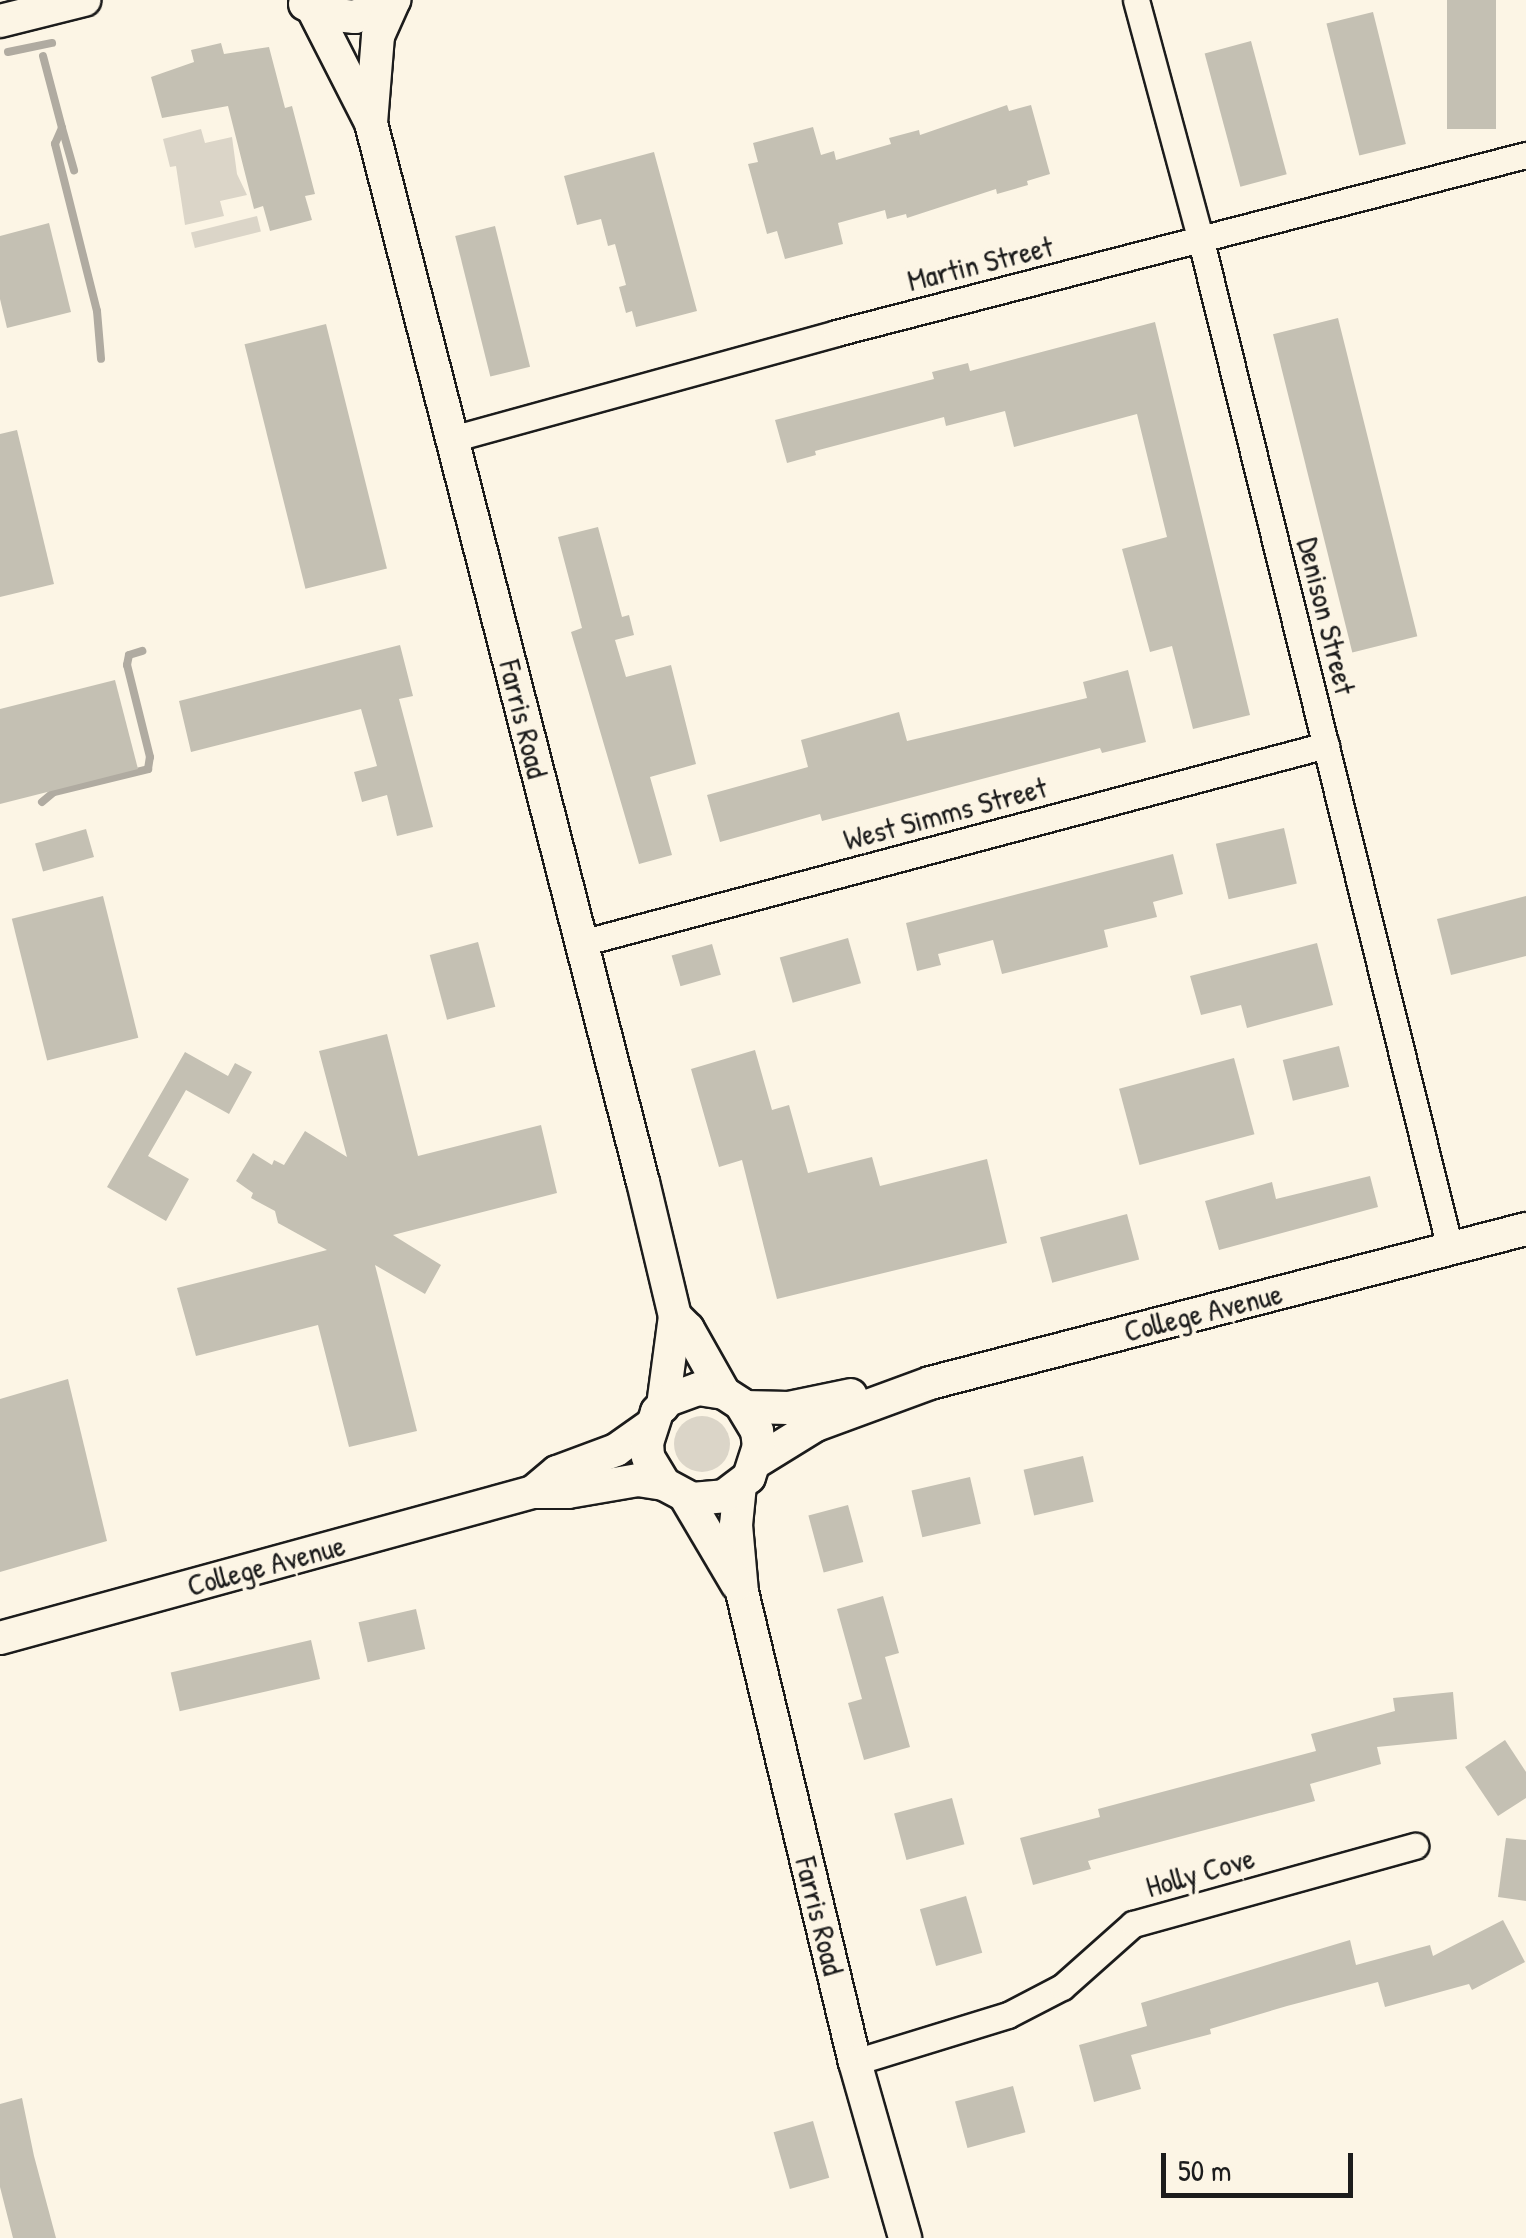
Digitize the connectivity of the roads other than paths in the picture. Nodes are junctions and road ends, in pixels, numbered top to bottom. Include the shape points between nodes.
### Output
1 (84, 0) edge
2 (394, 0) edge
3 (1136, 0) edge
4 (306, 4) edge
5 (0, 21) edge
6 (371, 123) junction
7 (1526, 154) edge
8 (1201, 240) junction
9 (452, 439) junction
10 (1326, 746) junction
11 (581, 943) junction
12 (1526, 1229) edge
13 (1450, 1248) junction
14 (675, 1316) junction
15 (881, 1398) junction
16 (734, 1400) junction
17 (657, 1416) junction
18 (748, 1474) junction
19 (674, 1490) junction
20 (533, 1492) junction
21 (742, 1592) junction
22 (0, 1638) edge
23 (1415, 1846) dead end
24 (855, 2062) junction
25 (905, 2238) edge

1 - 5 street
2 - 4 street via 355,16
2 - 6 street, Farris Road via 375,49
3 - 8 street, Denison Street
4 - 6 street, Farris Road
6 - 9 street, Farris Road
7 - 8 street, Martin Street
8 - 9 street, Martin Street
8 - 10 street, Denison Street
9 - 11 street, Farris Road
10 - 11 street, West Simms Street
10 - 13 street, Denison Street
11 - 14 street, Farris Road
12 - 13 street, College Avenue
13 - 15 street, College Avenue
14 - 16 street, Farris Road
14 - 17 street, Farris Road
15 - 16 street, College Avenue via 848,1395 790,1408
15 - 18 street, College Avenue via 794,1436
16 - 17 street via 698,1389
16 - 18 street via 757,1431
17 - 19 street via 648,1458
17 - 20 street, College Avenue via 616,1450 557,1472
18 - 19 street via 708,1500
18 - 21 street, Farris Road via 736,1525
19 - 20 street, College Avenue via 616,1481
19 - 21 street, Farris Road
20 - 22 street, College Avenue
21 - 24 street, Farris Road
23 - 24 street, Holly Cove via 1134,1924 1062,1987 1008,2015
24 - 25 street, Farris Road

